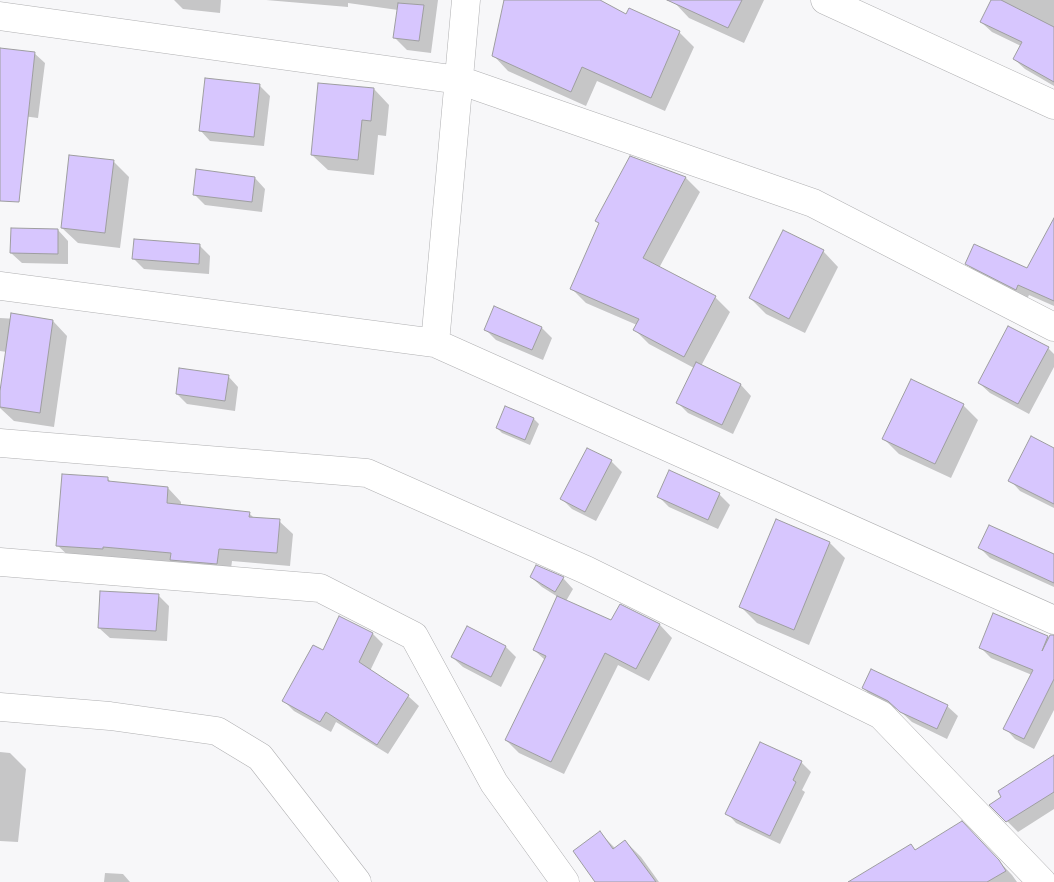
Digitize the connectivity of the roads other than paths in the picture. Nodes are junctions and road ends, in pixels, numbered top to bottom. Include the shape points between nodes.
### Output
1 (466, 0) edge
2 (825, 0) edge
3 (0, 16) edge
4 (459, 80) junction
5 (1054, 104) edge
6 (0, 286) edge
7 (1054, 327) edge
8 (435, 343) junction
9 (0, 443) edge
10 (0, 562) edge
11 (1054, 620) edge
12 (0, 707) edge
13 (357, 882) edge
14 (565, 882) edge
15 (1042, 882) edge

1 - 4 street
2 - 5 street
3 - 4 street
4 - 7 street via 813,203
4 - 8 street
6 - 8 street
8 - 11 street
9 - 15 street via 367,474 586,570 881,715
10 - 14 street via 320,588 414,636 494,783
12 - 13 street via 110,716 217,731 260,757

